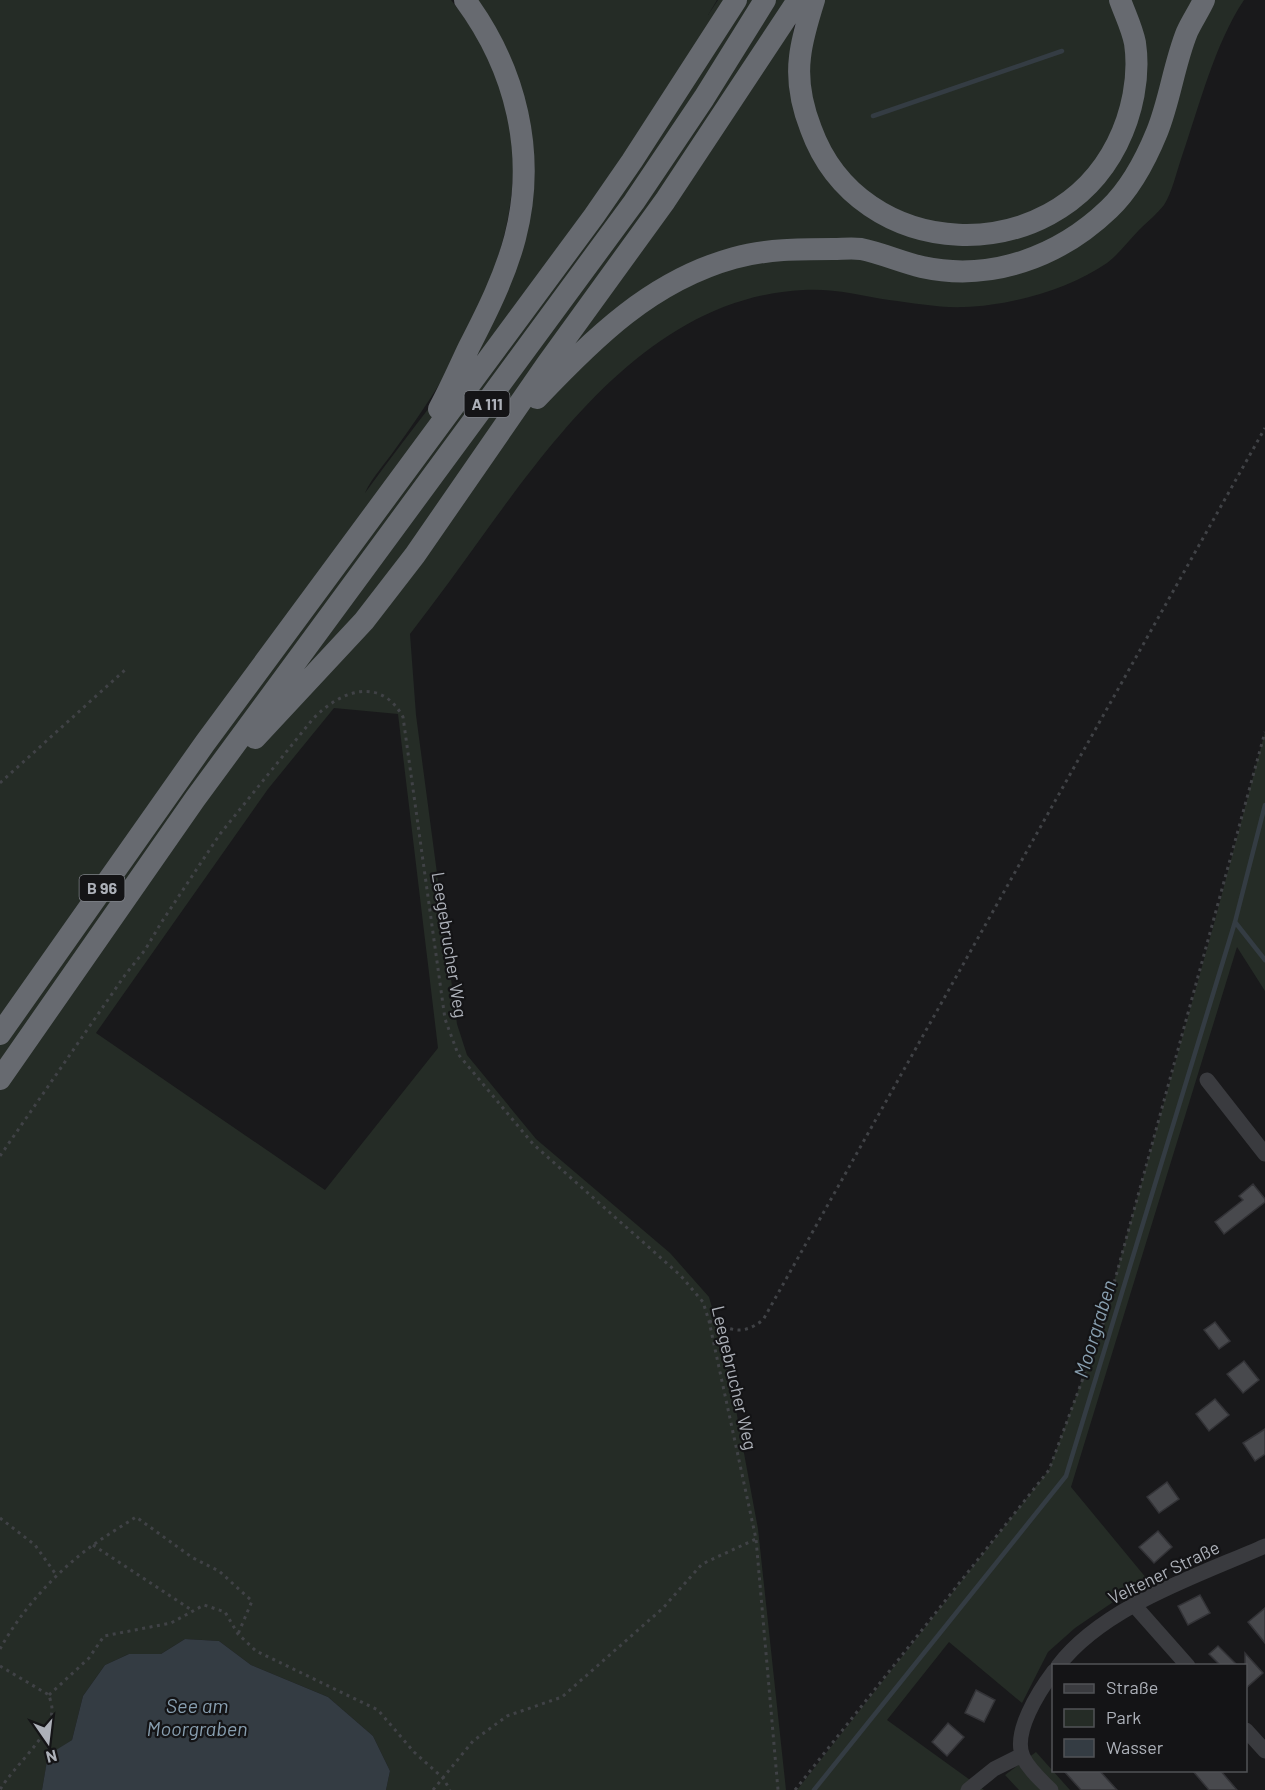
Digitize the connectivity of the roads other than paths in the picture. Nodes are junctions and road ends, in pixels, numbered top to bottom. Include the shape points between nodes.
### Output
1 (465, 0) edge
2 (736, 0) edge
3 (765, 0) edge
4 (798, 0) edge
5 (814, 0) edge
6 (1120, 0) edge
7 (1204, 0) edge
8 (488, 449) junction
9 (412, 463) junction
10 (195, 799) junction
11 (0, 1034) edge
12 (0, 1079) edge
13 (1207, 1080) dead end
14 (1265, 1154) edge
15 (1265, 1546) edge
16 (1134, 1605) junction
17 (1059, 1664) edge
18 (1187, 1664) edge
19 (1052, 1672) edge
20 (1247, 1732) edge
21 (1265, 1751) edge
22 (1022, 1755) junction
23 (968, 1790) edge
24 (1051, 1790) edge

1 - 9 highway via 491,39 514,98 524,146 524,188 503,275
2 - 9 highway, A 111 via 607,197
3 - 10 highway, A 111 via 634,202
4 - 8 highway via 665,201
5 - 6 highway via 802,40 800,77 807,119 823,154 844,182 874,208 921,229 957,236 1008,231 1037,221 1068,203 1105,165 1124,132 1135,86 1135,42
7 - 8 highway via 1188,31 1157,132 1134,177 1110,208 1071,240 1037,257 969,271 923,267 860,249 769,251 734,258 669,284 616,320
8 - 10 highway via 376,606
9 - 11 highway, B 96 via 198,752
10 - 12 highway, B 96
13 - 14 street
15 - 16 street, Veltener Straße
16 - 17 street, Veltener Straße via 1070,1650
16 - 18 street
19 - 22 street via 1028,1716 1020,1742
20 - 21 street
22 - 23 street via 994,1769
22 - 24 street

